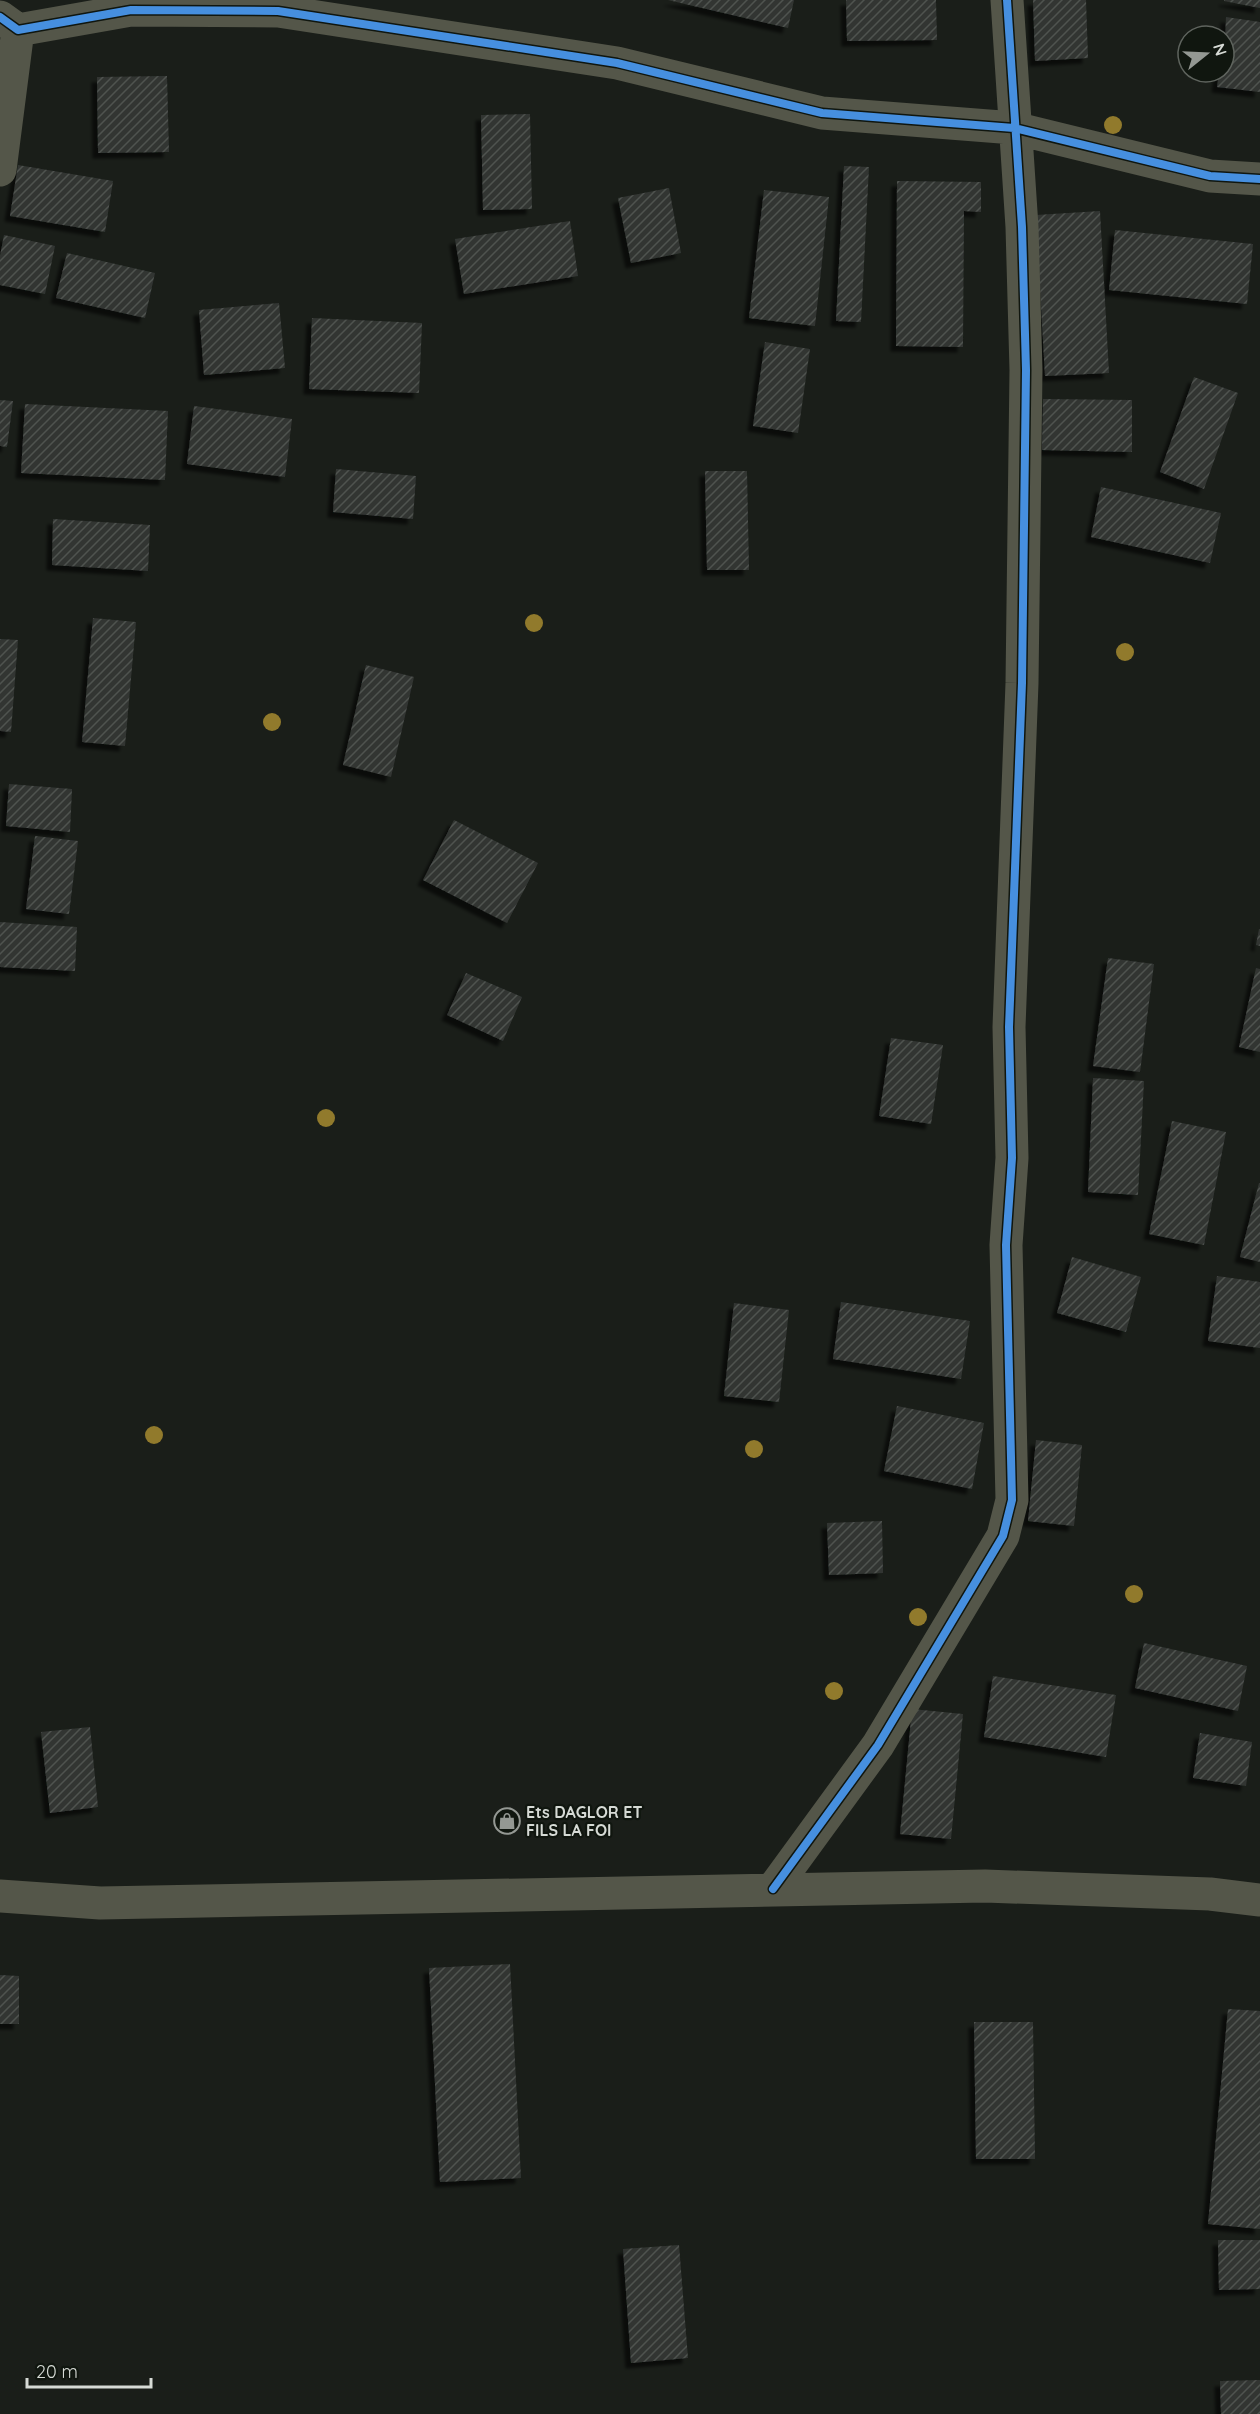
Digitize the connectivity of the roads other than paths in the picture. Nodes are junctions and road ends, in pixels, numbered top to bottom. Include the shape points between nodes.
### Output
1 (1007, 0) edge
2 (280, 5) edge
3 (9, 23) edge
4 (1014, 128) junction
5 (0, 170) edge
6 (1260, 179) edge
7 (773, 1889) junction
8 (0, 1896) edge
9 (1260, 1900) edge

1 - 4 street
2 - 3 street via 131,10
2 - 4 street via 617,63 822,112
3 - 5 street
4 - 6 street via 1210,176
4 - 7 street via 1022,227 1026,370 1022,683 1009,1027 1012,1158 1006,1245 1012,1500 1003,1536 890,1726
7 - 8 street via 100,1903
7 - 9 street via 985,1886 1210,1894

